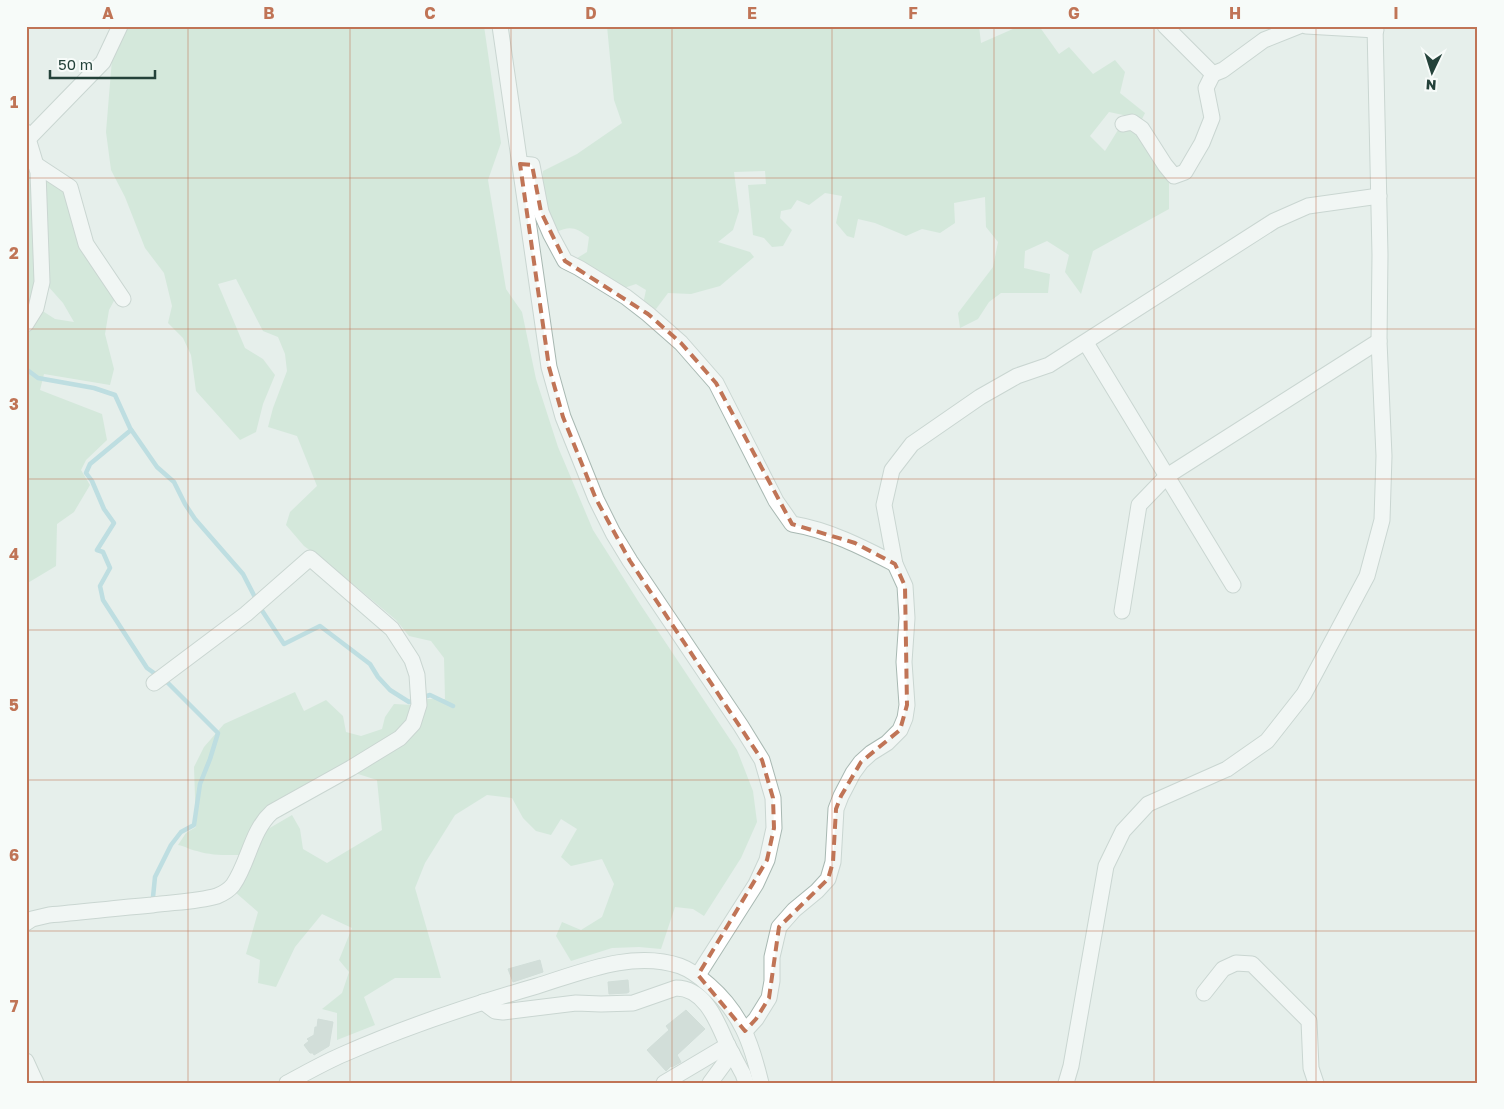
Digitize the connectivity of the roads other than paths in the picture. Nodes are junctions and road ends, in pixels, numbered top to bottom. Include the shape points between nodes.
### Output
1 (120, 26) edge
2 (500, 26) edge
3 (1165, 26) edge
4 (1299, 26) edge
5 (1306, 26) edge
6 (1376, 28) edge
7 (1213, 74) junction
8 (1123, 124) dead end
9 (27, 137) edge
10 (35, 164) junction
11 (520, 164) junction
12 (1379, 196) junction
13 (123, 299) dead end
14 (26, 324) edge
15 (1379, 341) junction
16 (1086, 343) junction
17 (1167, 476) junction
18 (895, 564) junction
19 (1233, 585) dead end
20 (1122, 611) dead end
21 (158, 681) dead end
22 (26, 923) edge
23 (698, 975) junction
24 (1204, 993) dead end
25 (483, 1002) junction
26 (745, 1031) junction
27 (730, 1049) junction
28 (27, 1065) edge
29 (36, 1083) edge
30 (287, 1083) edge
31 (664, 1083) edge
32 (710, 1083) edge
33 (746, 1083) edge
34 (761, 1083) edge
35 (1066, 1083) edge
36 (1316, 1083) edge

1 - 9 street via 104,62
2 - 11 street
3 - 7 street
4 - 7 street via 1264,40
5 - 6 street
6 - 12 street
7 - 8 street via 1206,88 1212,118 1186,172 1174,176 1142,128 1132,122
9 - 10 street
10 - 13 street via 70,187 86,244
10 - 14 street via 38,172 42,282 36,308
11 - 18 street via 532,164 541,212 565,261 648,314 681,343 716,383 776,501 792,524 855,543
11 - 23 street via 549,367 563,417 596,500 630,562 762,760 773,798 774,828 767,860 756,884
12 - 15 street
12 - 16 street via 1308,206 1274,221
15 - 17 street
15 - 35 street via 1384,456 1382,520 1367,576 1304,694 1267,742 1227,769 1148,804 1123,830 1106,866 1072,1066
16 - 17 street
16 - 18 street via 1049,365 1017,376 980,397 912,444 892,470 884,505
17 - 19 street
17 - 20 street via 1139,505
18 - 26 street via 905,586 905,718 900,730 887,744 861,762 841,796 836,809 833,862 828,879 779,927 772,957 769,998
21 - 22 street via 251,610 310,558 392,629 412,660 417,675 419,705 413,724 400,738 265,818 232,887 225,892 186,901 49,915
23 - 25 street via 682,966 636,960 597,968
23 - 26 street via 727,1002
24 - 36 street via 1223,968 1236,963 1252,964 1309,1021 1311,1068
25 - 27 street via 495,1011 503,1012 576,1003 632,1003 682,988 710,1009
25 - 30 street via 344,1054
26 - 34 street
27 - 31 street
27 - 32 street
27 - 33 street
28 - 29 street

